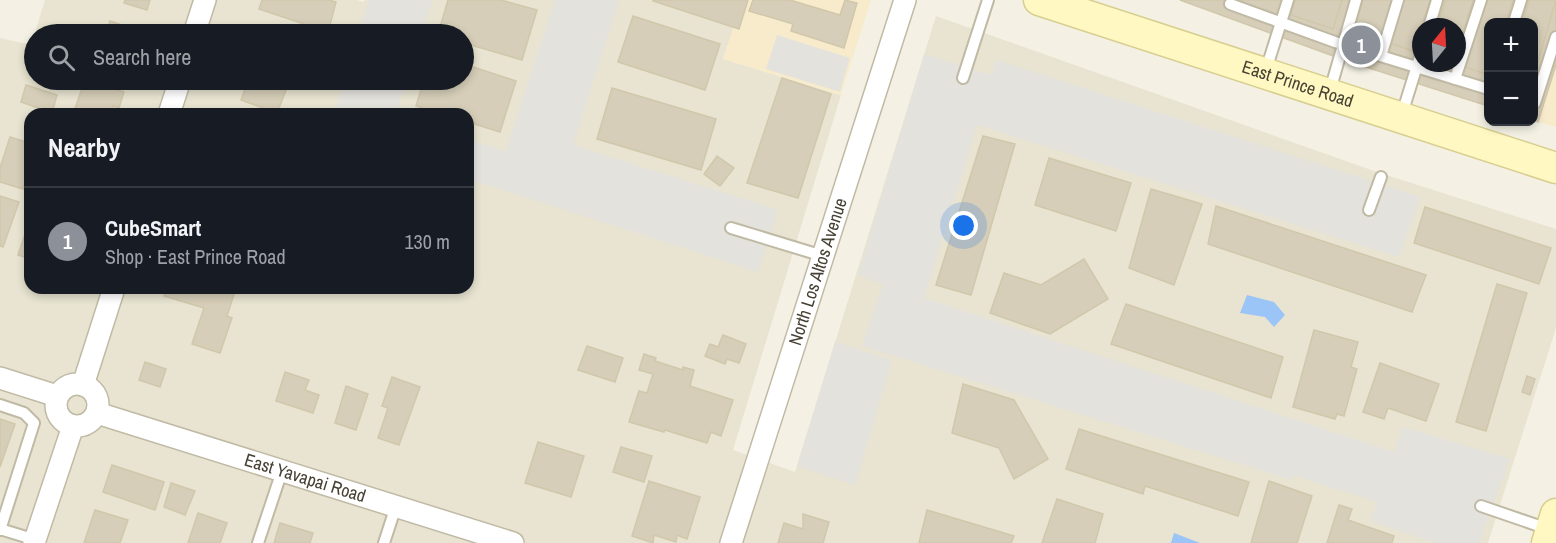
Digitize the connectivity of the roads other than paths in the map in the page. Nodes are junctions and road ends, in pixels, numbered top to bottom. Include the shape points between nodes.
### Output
1 (205, 0) edge
2 (905, 0) edge
3 (988, 0) edge
4 (1039, 0) edge
5 (1218, 0) edge
6 (1288, 0) edge
7 (1356, 0) edge
8 (1398, 0) edge
9 (1437, 0) edge
10 (1481, 0) edge
11 (1521, 0) edge
12 (1231, 2) edge
13 (1432, 18) edge
14 (1515, 18) edge
15 (1281, 22) junction
16 (197, 24) edge
17 (1556, 37) edge
18 (1343, 45) junction
19 (1381, 56) junction
20 (1412, 65) edge
21 (1415, 72) edge
22 (1433, 72) edge
23 (1265, 73) junction
24 (963, 78) dead end
25 (1455, 79) junction
26 (1484, 88) edge
27 (177, 90) edge
28 (1329, 94) junction
29 (1538, 94) edge
30 (171, 108) edge
31 (1401, 117) junction
32 (1556, 168) edge
33 (1381, 177) dead end
34 (1369, 210) dead end
35 (731, 228) dead end
36 (823, 256) junction
37 (112, 294) edge
38 (0, 378) edge
39 (83, 385) junction
40 (57, 396) junction
41 (0, 405) edge
42 (97, 413) junction
43 (73, 426) junction
44 (282, 471) junction
45 (396, 506) junction
46 (1481, 506) dead end
47 (0, 529) edge
48 (1551, 529) edge
49 (35, 541) edge
50 (510, 542) edge
51 (258, 543) edge
52 (384, 543) edge
53 (731, 543) edge

1 - 16 street
2 - 36 street, North Los Altos Avenue
3 - 24 lane
4 - 23 main road, East Prince Road
5 - 12 lane
6 - 15 lane
7 - 18 lane
8 - 19 lane
9 - 13 lane
10 - 25 lane
11 - 14 lane
12 - 15 lane
15 - 18 lane
15 - 23 lane
17 - 29 lane
18 - 19 lane
18 - 28 lane
19 - 20 lane
21 - 31 lane
22 - 25 lane
23 - 28 main road, East Prince Road
25 - 26 lane
27 - 30 street
28 - 31 main road, East Prince Road
31 - 32 main road, East Prince Road
33 - 34 lane
35 - 36 lane
36 - 53 street, North Los Altos Avenue
37 - 39 street
38 - 40 street
39 - 40 street via 68,385
39 - 42 street via 97,397
40 - 43 street via 60,418
41 - 47 lane via 24,413 34,423
42 - 43 street via 87,424
42 - 44 street, East Yavapai Road
43 - 49 street
44 - 45 street, East Yavapai Road
44 - 51 lane
45 - 50 street, East Yavapai Road
45 - 52 lane
46 - 48 lane
47 - 49 lane

